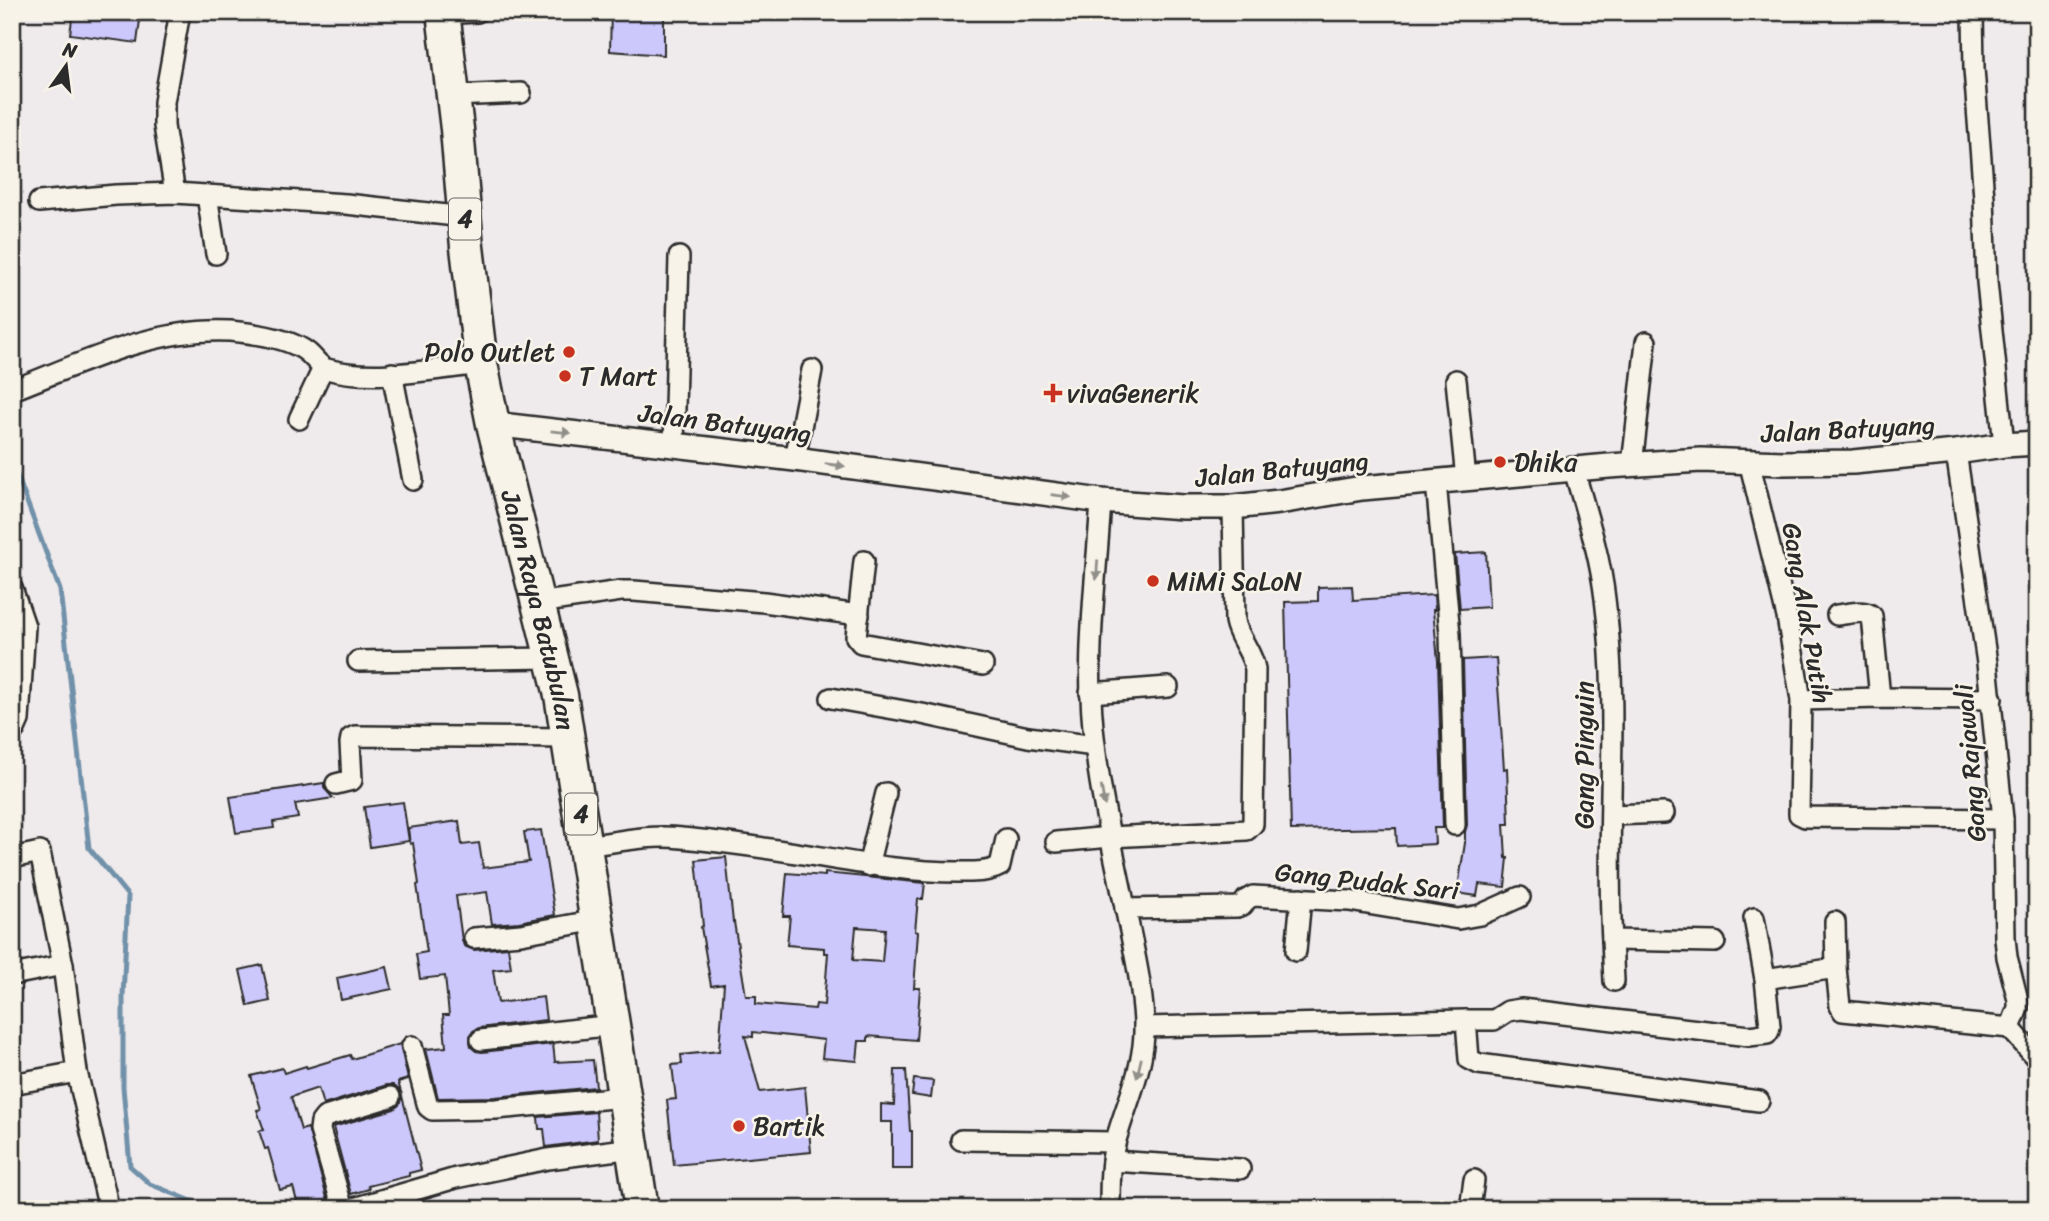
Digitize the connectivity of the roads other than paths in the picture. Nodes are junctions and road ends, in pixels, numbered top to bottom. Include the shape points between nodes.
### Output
1 (180, 12) edge
2 (477, 12) edge
3 (1973, 12) edge
4 (443, 13) edge
5 (521, 93) dead end
6 (453, 96) junction
7 (175, 193) junction
8 (207, 195) junction
9 (39, 202) dead end
10 (465, 217) junction
11 (216, 254) dead end
12 (679, 257) dead end
13 (1646, 342) dead end
14 (481, 364) junction
15 (323, 368) junction
16 (812, 370) dead end
17 (392, 373) junction
18 (1456, 380) dead end
19 (20, 387) dead end
20 (299, 419) dead end
21 (493, 424) junction
22 (2037, 443) edge
23 (674, 445) junction
24 (2004, 445) junction
25 (1956, 452) junction
26 (795, 459) junction
27 (1749, 461) junction
28 (1632, 465) junction
29 (1574, 470) junction
30 (1466, 479) junction
31 (413, 480) dead end
32 (1436, 482) junction
33 (1101, 502) junction
34 (1233, 507) junction
35 (864, 561) dead end
36 (12, 588) edge
37 (538, 603) junction
38 (859, 615) junction
39 (1837, 615) dead end
40 (18, 627) edge
41 (553, 658) junction
42 (358, 661) dead end
43 (983, 666) dead end
44 (1168, 687) dead end
45 (1090, 692) junction
46 (831, 698) dead end
47 (1880, 698) junction
48 (1992, 699) junction
49 (1801, 700) junction
50 (12, 730) edge
51 (568, 738) junction
52 (1095, 746) junction
53 (336, 784) dead end
54 (886, 793) dead end
55 (1664, 813) dead end
56 (1612, 815) junction
57 (2003, 819) junction
58 (1455, 825) dead end
59 (1111, 837) junction
60 (1006, 839) dead end
61 (1056, 842) dead end
62 (586, 846) junction
63 (12, 858) edge
64 (868, 866) junction
65 (1520, 897) dead end
66 (1301, 898) junction
67 (1125, 909) junction
68 (1754, 918) dead end
69 (597, 920) junction
70 (1835, 922) dead end
71 (474, 938) dead end
72 (1612, 940) junction
73 (1715, 942) dead end
74 (1296, 951) dead end
75 (63, 965) junction
76 (1836, 968) junction
77 (12, 975) edge
78 (1765, 979) junction
79 (1614, 981) dead end
80 (1466, 1020) junction
81 (614, 1025) junction
82 (1144, 1027) junction
83 (2010, 1028) junction
84 (481, 1040) dead end
85 (412, 1046) dead end
86 (2037, 1059) edge
87 (76, 1072) junction
88 (12, 1084) edge
89 (390, 1097) dead end
90 (623, 1097) junction
91 (1759, 1101) dead end
92 (961, 1140) dead end
93 (633, 1148) junction
94 (1114, 1151) junction
95 (1240, 1169) dead end
96 (1474, 1180) dead end
97 (109, 1209) edge
98 (344, 1209) edge
99 (350, 1209) edge
100 (642, 1209) edge
101 (1110, 1209) edge
102 (1470, 1209) edge

1 - 7 street via 164,102
2 - 4 street
3 - 24 street via 1987,282
4 - 6 highway, Jalan Raya Batubulan / 4
5 - 6 street
6 - 10 highway, Jalan Raya Batubulan / 4
7 - 8 street
7 - 9 street
8 - 10 street
8 - 11 street
10 - 14 highway, Jalan Raya Batubulan / 4
12 - 23 street
13 - 28 street
14 - 17 street
14 - 21 highway, Jalan Raya Batubulan / 4
15 - 17 street
15 - 19 street via 307,351 263,335 205,331 174,334 109,352
15 - 20 street
16 - 26 street
17 - 31 street
18 - 30 street
21 -> 23 street, Jalan Batuyang
21 - 37 highway, Jalan Raya Batubulan / 4
22 - 24 street, Jalan Batuyang
23 - 26 street, Jalan Batuyang
24 - 25 street, Jalan Batuyang
25 - 27 street, Jalan Batuyang via 1828,463
25 - 48 street, Gang Rajawali
26 -> 33 street, Jalan Batuyang
27 - 28 street, Jalan Batuyang
27 - 49 street, Gang Alak Putih via 1787,617
28 - 29 street, Jalan Batuyang
29 - 30 street, Jalan Batuyang
29 - 56 street, Gang Pinguin via 1605,597
30 - 32 street, Jalan Batuyang
32 - 34 street, Jalan Batuyang
32 - 58 street via 1450,634
33 - 34 street, Jalan Batuyang
33 -> 45 street
34 - 59 street via 1236,621 1255,669 1253,824 1247,830
35 - 38 street
36 - 40 street
37 - 38 street via 635,591
37 - 41 highway, Jalan Raya Batubulan / 4
38 - 43 street via 856,637 861,643
39 - 47 street via 1864,612 1872,616
40 - 50 street via 19,720
41 - 42 street
41 - 51 highway, Jalan Raya Batubulan / 4
44 - 45 street
45 - 52 street
46 - 52 street
47 - 48 street
47 - 49 street
48 - 57 street, Gang Rajawali
49 - 57 street, Gang Alak Putih via 1798,808 1802,816
51 - 53 street via 355,736 350,743 352,780
51 - 62 highway, Jalan Raya Batubulan / 4
52 -> 59 street
54 - 64 street
55 - 56 street
56 - 72 street, Gang Pinguin
57 - 83 street, Gang Rajawali via 2005,937 2018,1000
59 - 61 street
59 - 67 street
60 - 64 street via 1002,862 992,870 923,872
62 - 64 street via 679,837
62 - 69 highway, Jalan Raya Batubulan / 4
63 - 75 street via 40,852
65 - 66 street, Gang Pudak Sari via 1480,915 1458,919
66 - 67 street, Gang Pudak Sari via 1253,896 1237,907
66 - 74 street
67 - 82 street via 1139,972
68 - 78 street
69 - 71 street
69 - 81 highway, Jalan Raya Batubulan / 4
70 - 76 street
72 - 73 street
72 - 79 street, Gang Pinguin
75 - 77 street
75 - 87 street
76 - 78 street
76 - 83 street via 1843,1011
78 - 80 street via 1769,1031 1759,1036 1521,1009 1494,1020
80 - 82 street
80 - 91 street via 1469,1059 1479,1064
81 - 84 street
81 - 90 highway, Jalan Raya Batubulan / 4
82 -> 94 street via 1142,1058
83 - 86 street
85 - 90 street via 432,1110
87 - 88 street
87 - 97 street
89 - 98 street via 321,1122
90 - 93 highway, Jalan Raya Batubulan / 4
92 - 94 street
93 - 99 street via 456,1178
93 - 100 highway, Jalan Raya Batubulan / 4
94 - 95 street
94 - 101 street
96 - 102 street

